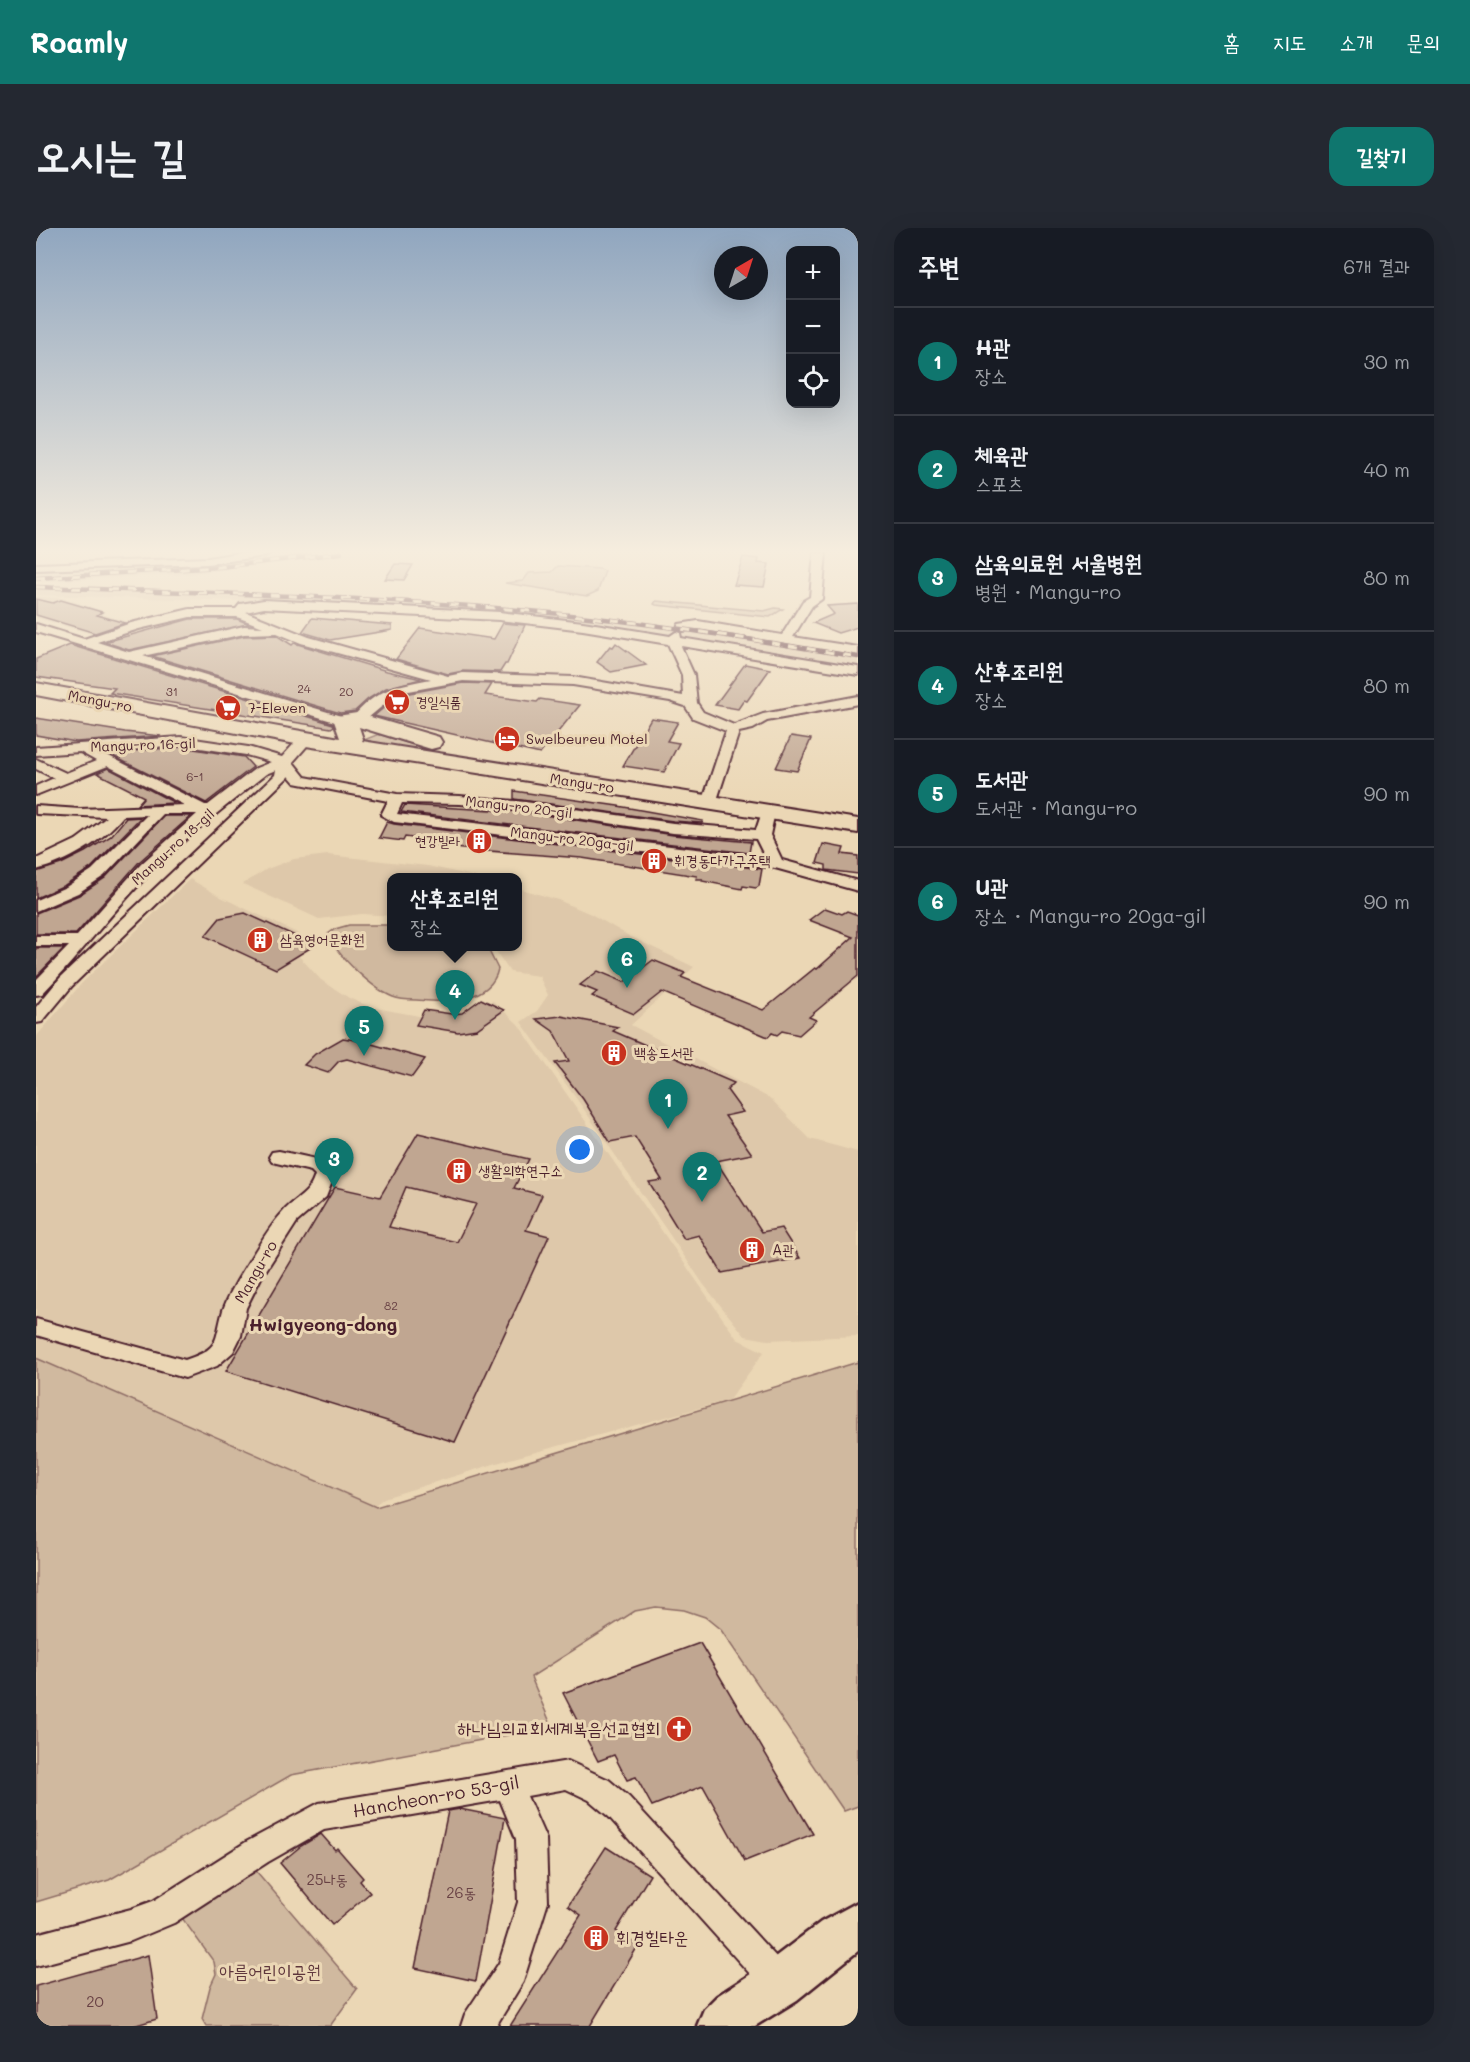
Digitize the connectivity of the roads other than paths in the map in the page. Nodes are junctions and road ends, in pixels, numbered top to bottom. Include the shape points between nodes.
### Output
1 (68, 637) edge
2 (102, 637) edge
3 (213, 637) edge
4 (301, 637) edge
5 (678, 637) edge
6 (691, 637) edge
7 (773, 637) edge
8 (786, 639) joint
9 (86, 642) junction
10 (858, 651) edge
11 (131, 655) junction
12 (858, 671) edge
13 (448, 680) junction
14 (40, 699) edge
15 (858, 700) edge
16 (690, 703) junction
17 (732, 729) junction
18 (350, 732) junction
19 (306, 739) junction
20 (81, 747) junction
21 (36, 752) edge
22 (108, 761) junction
23 (285, 762) junction
24 (36, 763) edge
25 (498, 770) junction
26 (66, 778) junction
27 (36, 791) edge
28 (397, 798) junction
29 (709, 803) junction
30 (157, 809) junction
31 (36, 810) edge
32 (212, 810) junction
33 (120, 811) junction
34 (768, 812) junction
35 (858, 826) edge
36 (762, 835) junction
37 (776, 863) junction
38 (36, 865) edge
39 (858, 886) edge
40 (36, 906) edge
41 (36, 941) edge
42 (82, 941) junction
43 (36, 990) edge
44 (36, 1018) edge
45 (279, 1157) dead end
46 (36, 1327) edge
47 (508, 1785) junction
48 (858, 1925) edge
49 (36, 1950) edge
50 (780, 1984) junction
51 (477, 2026) edge
52 (721, 2026) edge

1 - 9 street
2 - 9 street
3 - 11 street
4 - 13 street
5 - 16 street via 688,675
6 - 12 street
7 - 8 street
8 - 10 street
9 - 11 street
11 - 18 street
13 - 16 street via 463,677 573,681
13 - 18 street via 394,690
14 - 19 main road, Mangu-ro via 122,705
14 - 19 main road, Mangu-ro via 81,714 256,742
15 - 17 street via 763,718
16 - 17 street via 698,715
17 - 29 street
18 - 19 main road, Mangu-ro
18 - 25 main road, Mangu-ro
18 - 25 main road via 392,731 460,749
19 - 23 street
20 - 21 street, Mangu-ro 16-gil
20 - 22 street, Mangu-ro 16-gil
20 - 23 street, Mangu-ro 16-gil via 195,742
22 - 26 street
22 - 32 street, Mangu-ro 16-gil
23 - 28 street, Mangu-ro 20-gil via 300,780
23 - 32 street, Mangu-ro 18-gil via 261,771
23 - 44 street via 282,776 66,982
24 - 26 street
25 - 29 main road, Mangu-ro
26 - 27 street
28 - 36 street, Mangu-ro 20-gil via 514,805 673,828
28 - 37 street, Mangu-ro 20ga-gil via 388,815 394,818
29 - 34 main road, Mangu-ro
30 - 32 street
30 - 33 street
30 - 40 street via 98,873
31 - 33 street via 62,814
32 - 42 street, Mangu-ro 18-gil via 147,867
33 - 38 street via 89,840
34 - 35 main road, Mangu-ro
34 - 36 street
36 - 37 street
37 - 39 street
41 - 42 street
42 - 43 street, Mangu-ro 18-gil
45 - 46 street, Mangu-ro via 318,1166 325,1174 323,1186 316,1198 288,1218 239,1300 221,1351 185,1369
47 - 49 street, Hancheon-ro 53-gil via 319,1817 163,1912 131,1925
47 - 50 street, Hancheon-ro 53-gil via 568,1775 599,1790 619,1807
47 - 51 street via 531,1839 533,1902 512,1971
48 - 50 main road via 836,1936
50 - 52 main road via 740,2007

